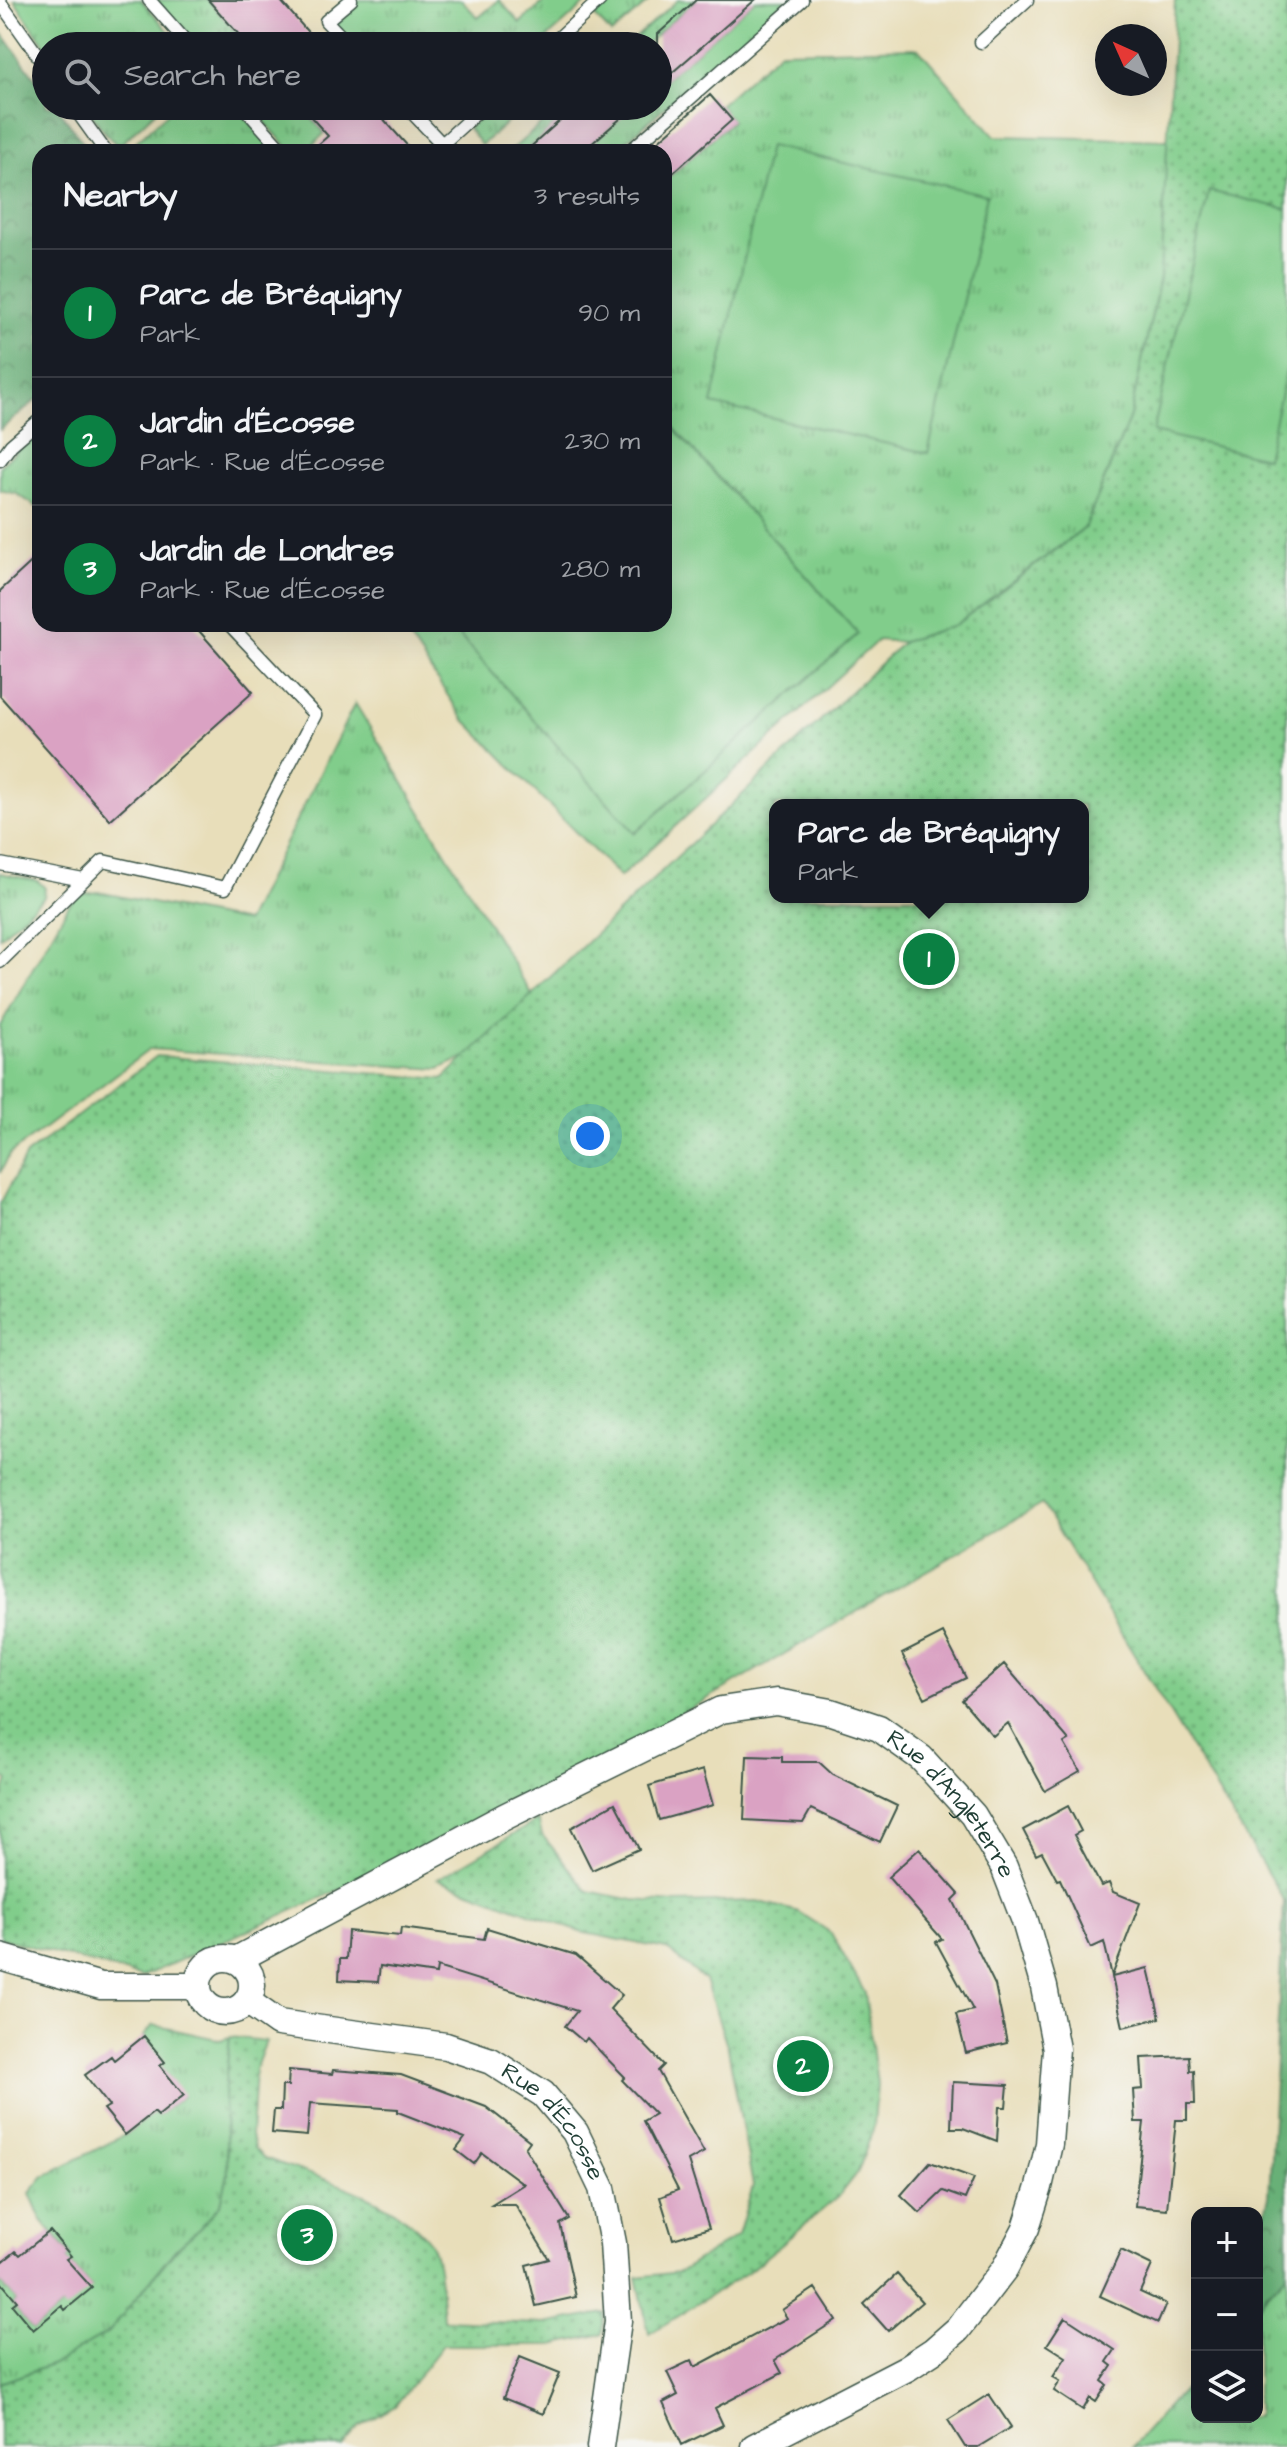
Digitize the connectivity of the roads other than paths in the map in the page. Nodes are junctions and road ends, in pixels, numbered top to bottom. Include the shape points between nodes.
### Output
1 (149, 0) edge
2 (351, 0) edge
3 (600, 0) edge
4 (802, 0) edge
5 (1027, 0) edge
6 (0, 2) edge
7 (178, 32) edge
8 (337, 32) edge
9 (565, 32) edge
10 (981, 42) dead end
11 (32, 47) edge
12 (672, 114) edge
13 (83, 120) edge
14 (255, 120) edge
15 (419, 120) edge
16 (469, 120) edge
17 (665, 120) edge
18 (100, 144) edge
19 (277, 144) edge
20 (442, 144) edge
21 (442, 144) edge
22 (638, 144) edge
23 (32, 427) edge
24 (0, 460) edge
25 (237, 632) edge
26 (0, 864) edge
27 (83, 880) junction
28 (0, 962) edge
29 (0, 1957) edge
30 (236, 1960) junction
31 (197, 1986) junction
32 (247, 2001) junction
33 (600, 2447) edge
34 (754, 2447) edge

1 - 7 lane
2 - 8 lane via 326,21
3 - 9 lane
4 - 12 lane
5 - 10 lane
6 - 11 lane
13 - 18 lane
14 - 19 lane
15 - 20 lane
16 - 21 lane
17 - 22 lane
23 - 24 lane
25 - 27 lane via 315,715 225,888 103,861
26 - 27 lane
27 - 28 lane
29 - 31 street via 101,1986
30 - 31 street via 225,1957 205,1966
30 - 32 street via 250,1973
30 - 34 street, Rue d'Angleterre via 504,1817 721,1710 776,1702 831,1712 879,1728 921,1758 973,1815 1004,1867 1044,1987 1056,2049 1049,2144 1039,2187 1005,2268 958,2329 907,2368
31 - 32 street via 207,2006 217,2011 228,2012
32 - 33 street, Rue d'Écosse via 278,2023 446,2046 491,2061 543,2094 575,2132 602,2188 613,2243 618,2321

